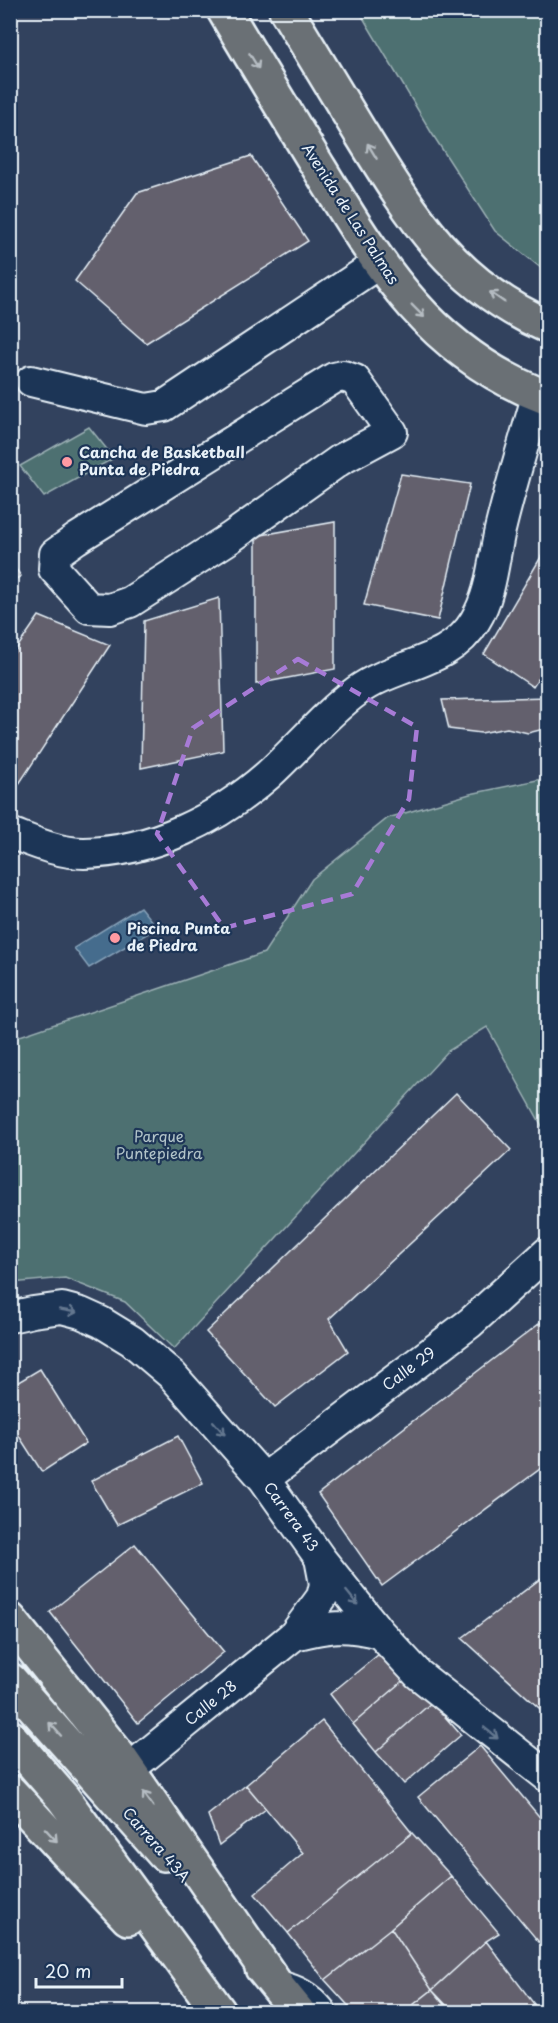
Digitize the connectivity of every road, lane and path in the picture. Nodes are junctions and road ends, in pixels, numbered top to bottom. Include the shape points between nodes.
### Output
1 (224, 10) edge
2 (286, 10) edge
3 (379, 263) junction
4 (548, 326) edge
5 (32, 381) dead end
6 (543, 396) edge
7 (54, 569) joint
8 (10, 832) edge
9 (548, 1252) edge
10 (10, 1317) edge
11 (264, 1479) junction
12 (320, 1558) junction
13 (10, 1620) edge
14 (381, 1633) junction
15 (294, 1635) junction
16 (10, 1680) edge
17 (10, 1737) edge
18 (128, 1770) junction
19 (548, 1777) edge
20 (10, 1792) edge
21 (277, 1986) junction
22 (218, 2013) edge
23 (298, 2013) edge
24 (321, 2013) edge

1 -> 3 main road, Avenida de Las Palmas
4 -> 2 main road via 520,314 466,275 427,234
3 - 5 street via 164,405 146,409
3 -> 6 main road, Avenida de Las Palmas via 413,306 472,360
6 - 8 street via 500,530 486,599 475,622 453,646 357,690 267,776 212,816 162,838 131,848 83,853 41,846
7 - 7 street via 89,609 110,609 130,602 340,460 392,432 355,380 334,378 76,539 55,554
9 - 11 street, Calle 29 via 470,1323
10 -> 11 street, Carrera 43 via 62,1308 101,1322 132,1341 172,1376
11 - 12 street, Carrera 43
12 -> 14 street, Carrera 43
12 - 15 street, Calle 28 via 325,1584 322,1597
13 - 18 main road
14 - 15 street, Calle 28 via 352,1626
14 -> 19 street, Carrera 43 via 418,1674
15 - 18 street, Calle 28
21 -> 16 main road, Carrera 43A
17 - 22 main road via 63,1798
21 -> 18 main road
20 -> 22 main road
21 - 23 main road, Carrera 43A
21 - 24 street via 296,1990

